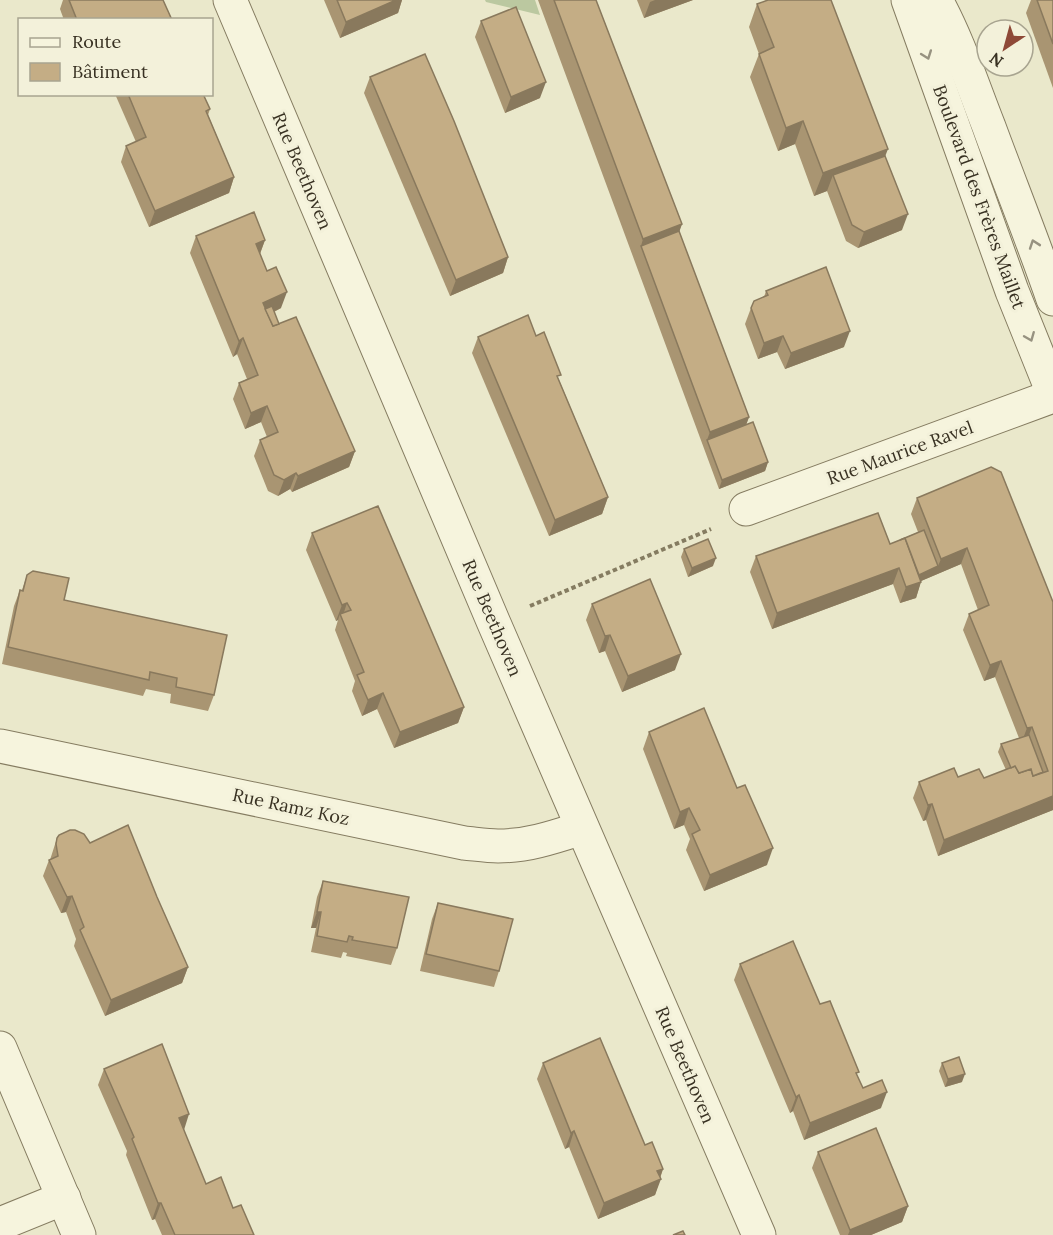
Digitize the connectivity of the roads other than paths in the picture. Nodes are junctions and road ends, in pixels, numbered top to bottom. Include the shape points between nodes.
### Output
1 (230, 0) edge
2 (908, 0) edge
3 (936, 0) edge
4 (1053, 299) edge
5 (1053, 394) edge
6 (746, 509) dead end
7 (0, 746) edge
8 (582, 828) junction
9 (0, 1048) edge
10 (64, 1198) junction
11 (0, 1224) edge
12 (79, 1235) edge
13 (759, 1235) edge

1 - 8 street, Rue Beethoven
2 -> 5 street, Boulevard des Frères Maillet
4 -> 3 street, Boulevard des Frères Maillet via 964,62
5 - 6 street, Rue Maurice Ravel
7 - 8 street, Rue Ramz Koz via 464,843 526,844
8 - 13 street, Rue Beethoven
9 - 10 street
10 - 11 street
10 - 12 street

